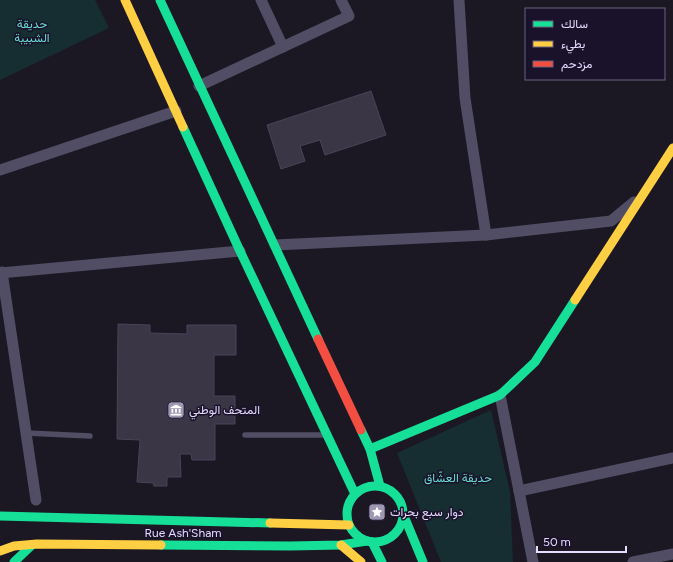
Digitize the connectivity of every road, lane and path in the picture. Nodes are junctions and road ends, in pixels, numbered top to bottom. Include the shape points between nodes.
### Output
1 (125, 0) edge
2 (160, 0) edge
3 (261, 0) edge
4 (341, 0) edge
5 (460, 0) edge
6 (283, 47) junction
7 (200, 86) junction
8 (176, 111) junction
9 (673, 148) edge
10 (0, 170) edge
11 (641, 196) junction
12 (486, 235) junction
13 (275, 245) junction
14 (240, 252) junction
15 (1, 272) edge
16 (500, 395) junction
17 (26, 433) junction
18 (327, 435) junction
19 (90, 436) dead end
20 (245, 436) dead end
21 (370, 449) junction
22 (673, 458) edge
23 (380, 486) junction
24 (519, 491) junction
25 (354, 494) junction
26 (36, 500) dead end
27 (0, 516) edge
28 (404, 516) junction
29 (349, 525) junction
30 (370, 542) junction
31 (32, 545) junction
32 (341, 545) junction
33 (0, 551) edge
34 (673, 554) edge
35 (14, 562) edge
36 (361, 562) edge
37 (382, 562) edge
38 (423, 562) edge
39 (533, 562) edge
40 (633, 562) edge

1 - 8 main road
2 - 7 main road
3 - 6 street
4 - 6 street via 349,16
5 - 12 street via 465,98
6 - 7 street
7 - 13 main road
8 - 10 street
8 - 14 main road
9 - 11 main road
11 - 12 street via 611,220
11 - 16 main road via 535,362
12 - 13 street
13 - 21 main road
14 - 15 street
14 - 18 main road
15 - 17 street
16 - 21 main road
16 - 24 street
17 - 19 lane
17 - 26 street
18 - 20 lane
18 - 25 main road
21 - 23 main road
22 - 24 street
23 - 25 main road via 371,486
23 - 28 main road via 392,491 400,500
24 - 39 street
25 - 29 main road via 347,509
27 - 29 main road, Rue Ash'Sham
28 - 30 main road via 402,525 390,539
28 - 38 main road
29 - 30 main road via 360,538
30 - 32 main road, Rue Ash'Sham
30 - 37 main road
31 - 32 main road, Rue Ash'Sham
31 - 33 main road, Rue Ash'Sham via 14,546
31 - 35 main road
32 - 36 main road
34 - 40 street

